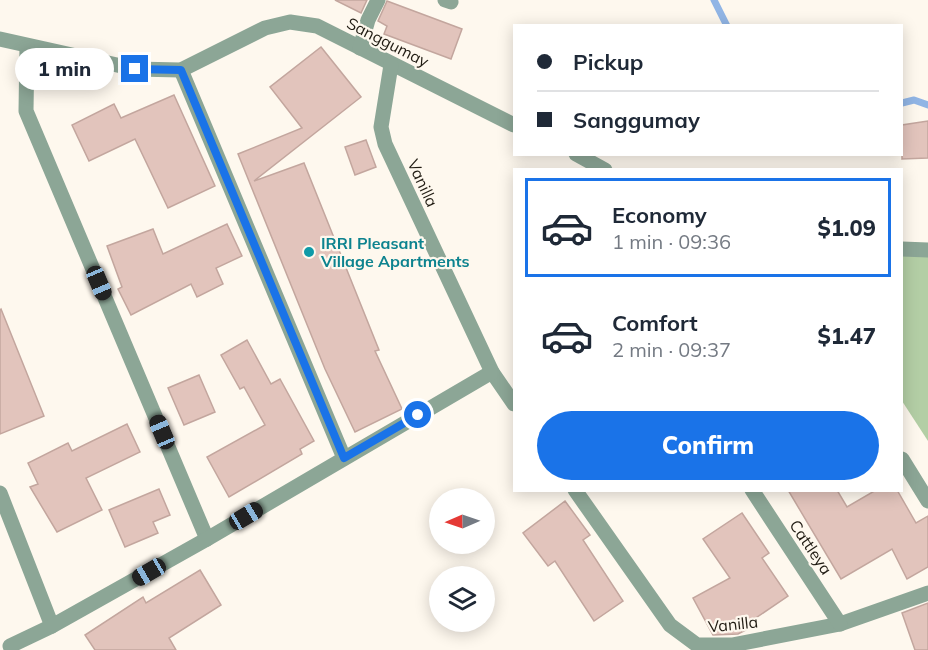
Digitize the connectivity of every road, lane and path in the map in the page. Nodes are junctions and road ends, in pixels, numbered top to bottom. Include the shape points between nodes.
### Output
1 (378, 0) edge
2 (0, 39) edge
3 (27, 46) junction
4 (360, 48) junction
5 (391, 65) junction
6 (181, 70) junction
7 (513, 125) edge
8 (585, 160) edge
9 (601, 168) edge
10 (903, 249) edge
11 (928, 250) edge
12 (492, 372) junction
13 (513, 403) edge
14 (344, 458) junction
15 (903, 461) edge
16 (576, 492) edge
17 (753, 492) edge
18 (0, 493) edge
19 (928, 501) edge
20 (207, 540) junction
21 (928, 593) edge
22 (840, 624) junction
23 (52, 626) junction
24 (10, 646) dead end

1 - 4 street via 365,26
2 - 3 street, Sanggumay
3 - 6 street, Sanggumay via 135,69
3 - 20 street via 26,111
4 - 5 street, Sanggumay
4 - 6 street, Sanggumay via 317,26 290,22 265,28
5 - 7 street, Sanggumay
5 - 12 street, Vanilla via 381,127 385,144
6 - 14 street
8 - 9 street
10 - 11 street
12 - 13 street, Vanilla
12 - 14 street
14 - 20 street
15 - 19 street
16 - 22 street, Vanilla via 670,625 697,645 732,645
17 - 22 street, Cattleya
18 - 23 street
20 - 23 street
21 - 22 street, Vanilla
23 - 24 street

